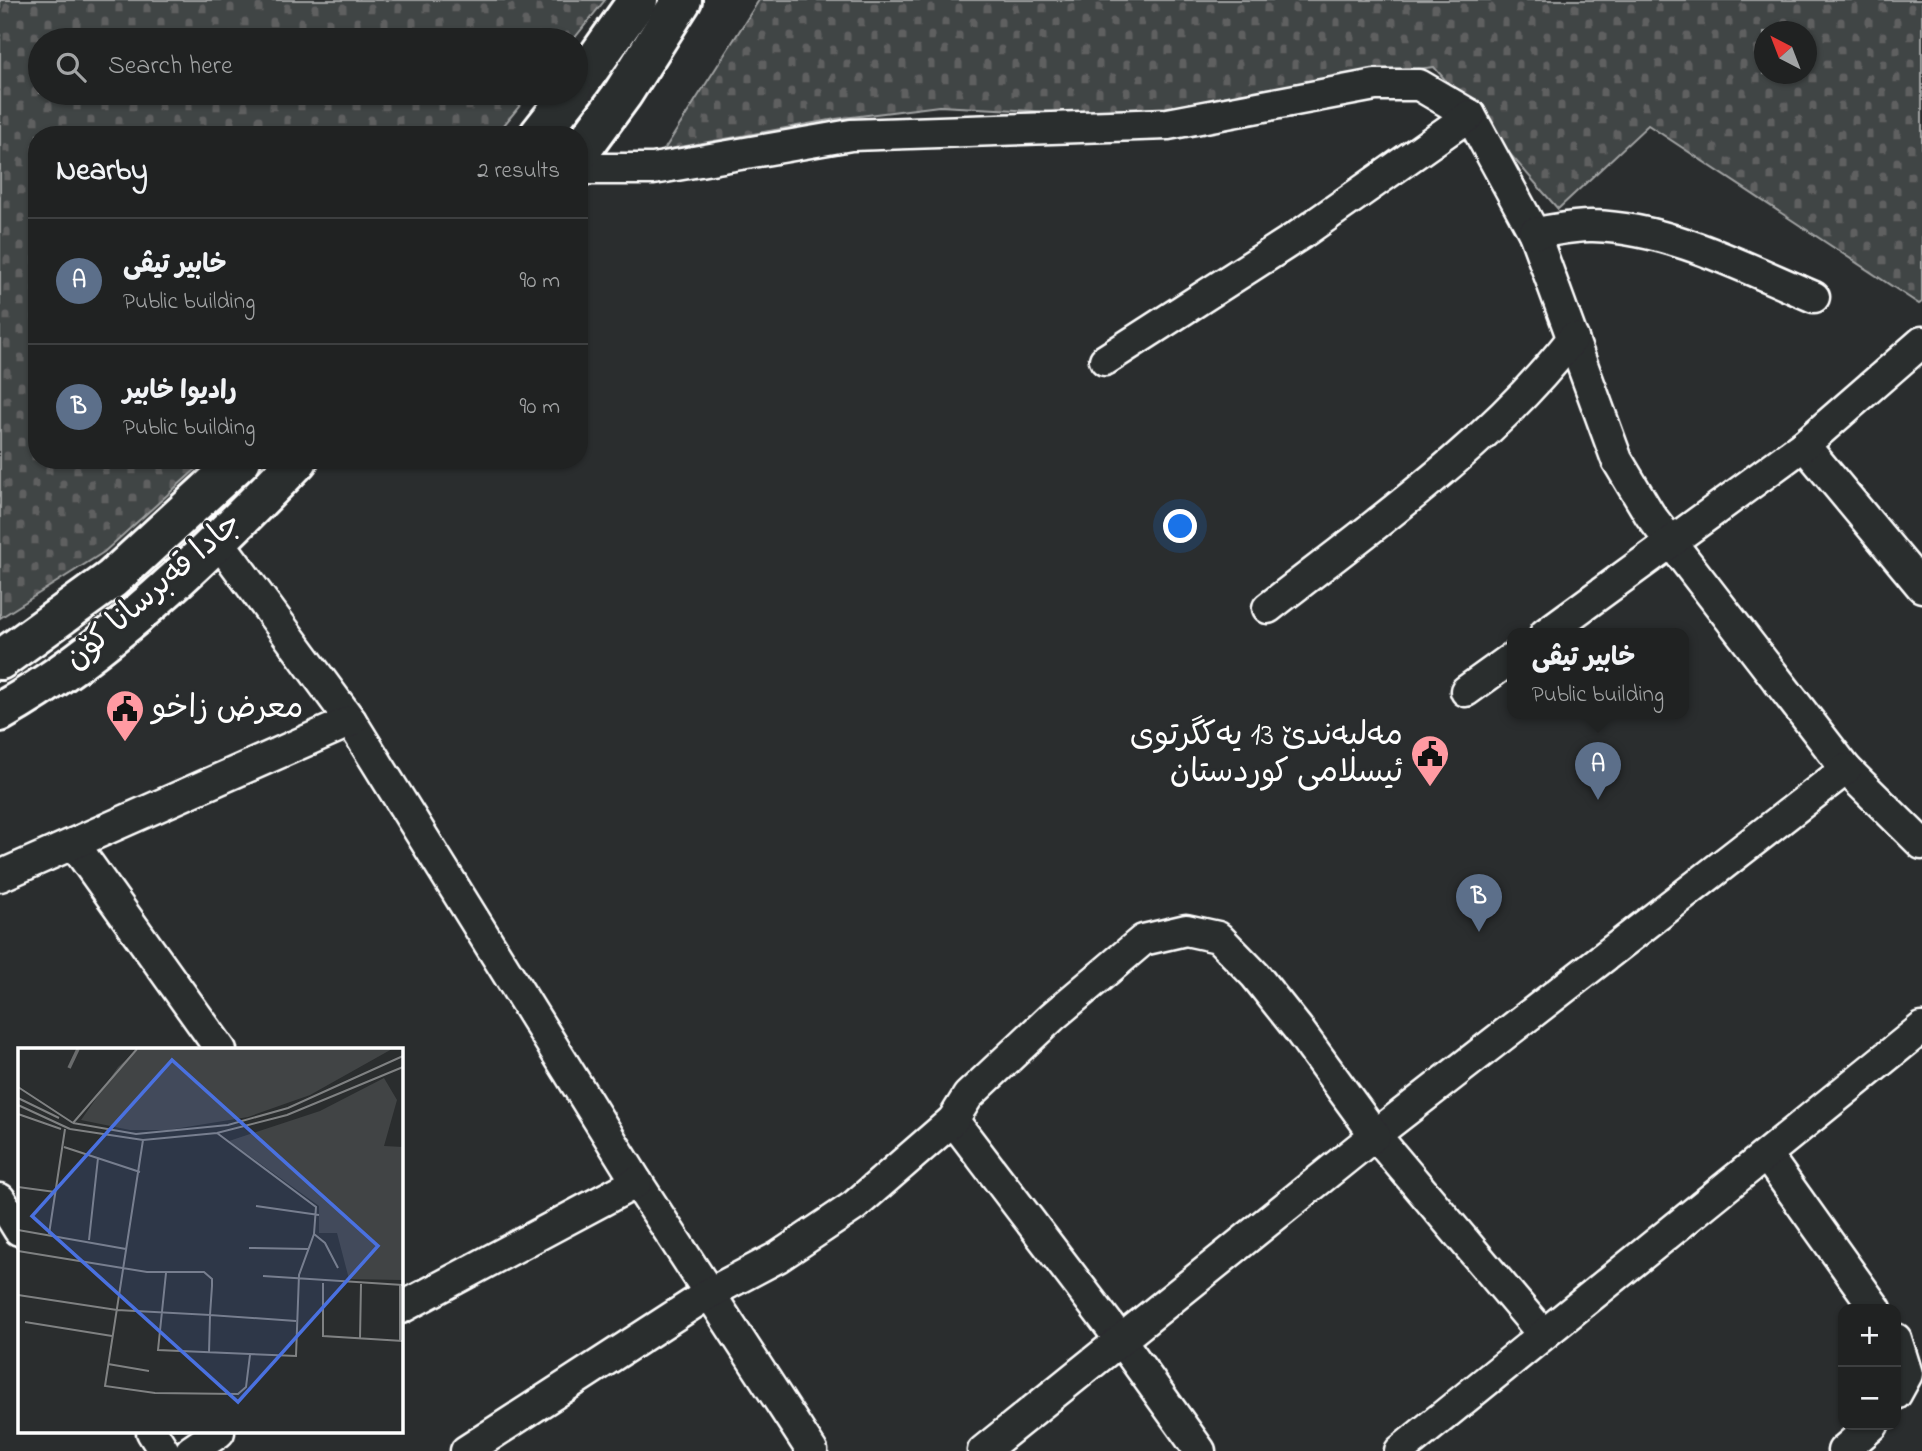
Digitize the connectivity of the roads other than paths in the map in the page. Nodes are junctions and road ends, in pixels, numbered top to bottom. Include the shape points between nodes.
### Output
1 (638, 0) edge
2 (682, 0) edge
3 (588, 71) edge
4 (563, 105) edge
5 (1470, 115) junction
6 (546, 126) edge
7 (588, 141) edge
8 (588, 169) edge
9 (1534, 233) junction
10 (1814, 297) dead end
11 (1573, 338) junction
12 (1922, 342) edge
13 (1105, 360) dead end
14 (1804, 445) junction
15 (232, 469) edge
16 (289, 469) edge
17 (219, 542) junction
18 (1670, 542) junction
19 (1922, 587) edge
20 (1268, 608) dead end
21 (1553, 628) edge
22 (0, 660) edge
23 (1507, 662) edge
24 (1466, 691) dead end
25 (0, 712) edge
26 (351, 721) junction
27 (1846, 769) junction
28 (74, 844) junction
29 (1922, 844) edge
30 (0, 876) edge
31 (1922, 1028) edge
32 (220, 1048) edge
33 (953, 1121) junction
34 (1375, 1135) junction
35 (1766, 1156) junction
36 (637, 1182) junction
37 (708, 1294) junction
38 (1872, 1304) edge
39 (402, 1306) edge
40 (1542, 1333) junction
41 (1122, 1342) junction
42 (1901, 1355) edge
43 (1901, 1385) edge
44 (1867, 1430) edge
45 (153, 1434) edge
46 (216, 1434) edge
47 (164, 1451) edge
48 (191, 1451) edge
49 (466, 1451) edge
50 (812, 1451) edge
51 (982, 1451) edge
52 (1200, 1451) edge
53 (1400, 1451) edge
54 (1843, 1451) edge

1 - 3 main road
2 - 7 main road
4 - 6 main road
5 - 8 street via 1419,85 1375,85 1168,124 851,135 653,169
5 - 9 street
5 - 13 street via 1301,234
9 - 10 street via 1592,225 1636,231 1686,245
9 - 11 street
11 - 18 street via 1617,460
11 - 20 street via 1541,379 1417,492
12 - 14 street
14 - 18 street
14 - 19 street
15 - 22 main road, جادا قەبرسانا کۆن via 112,579
16 - 17 main road, جادا قەبرسانا کۆن
17 - 25 main road, جادا قەبرسانا کۆن via 96,646
17 - 26 street
18 - 21 street
18 - 27 street
23 - 24 street
26 - 28 street
26 - 36 street
27 - 29 street
27 - 34 street
28 - 30 street
28 - 32 street
31 - 35 street
33 - 34 street via 968,1096 1103,972 1143,940 1186,930 1218,937 1255,975
33 - 37 street via 855,1206 778,1257
33 - 41 street
34 - 40 street
34 - 41 street
35 - 38 street
35 - 40 street
36 - 37 street
36 - 39 street
37 - 49 street
37 - 50 street
40 - 53 street
41 - 51 street
41 - 52 street
42 - 43 street via 1907,1374
44 - 54 street
45 - 47 street
46 - 48 street

